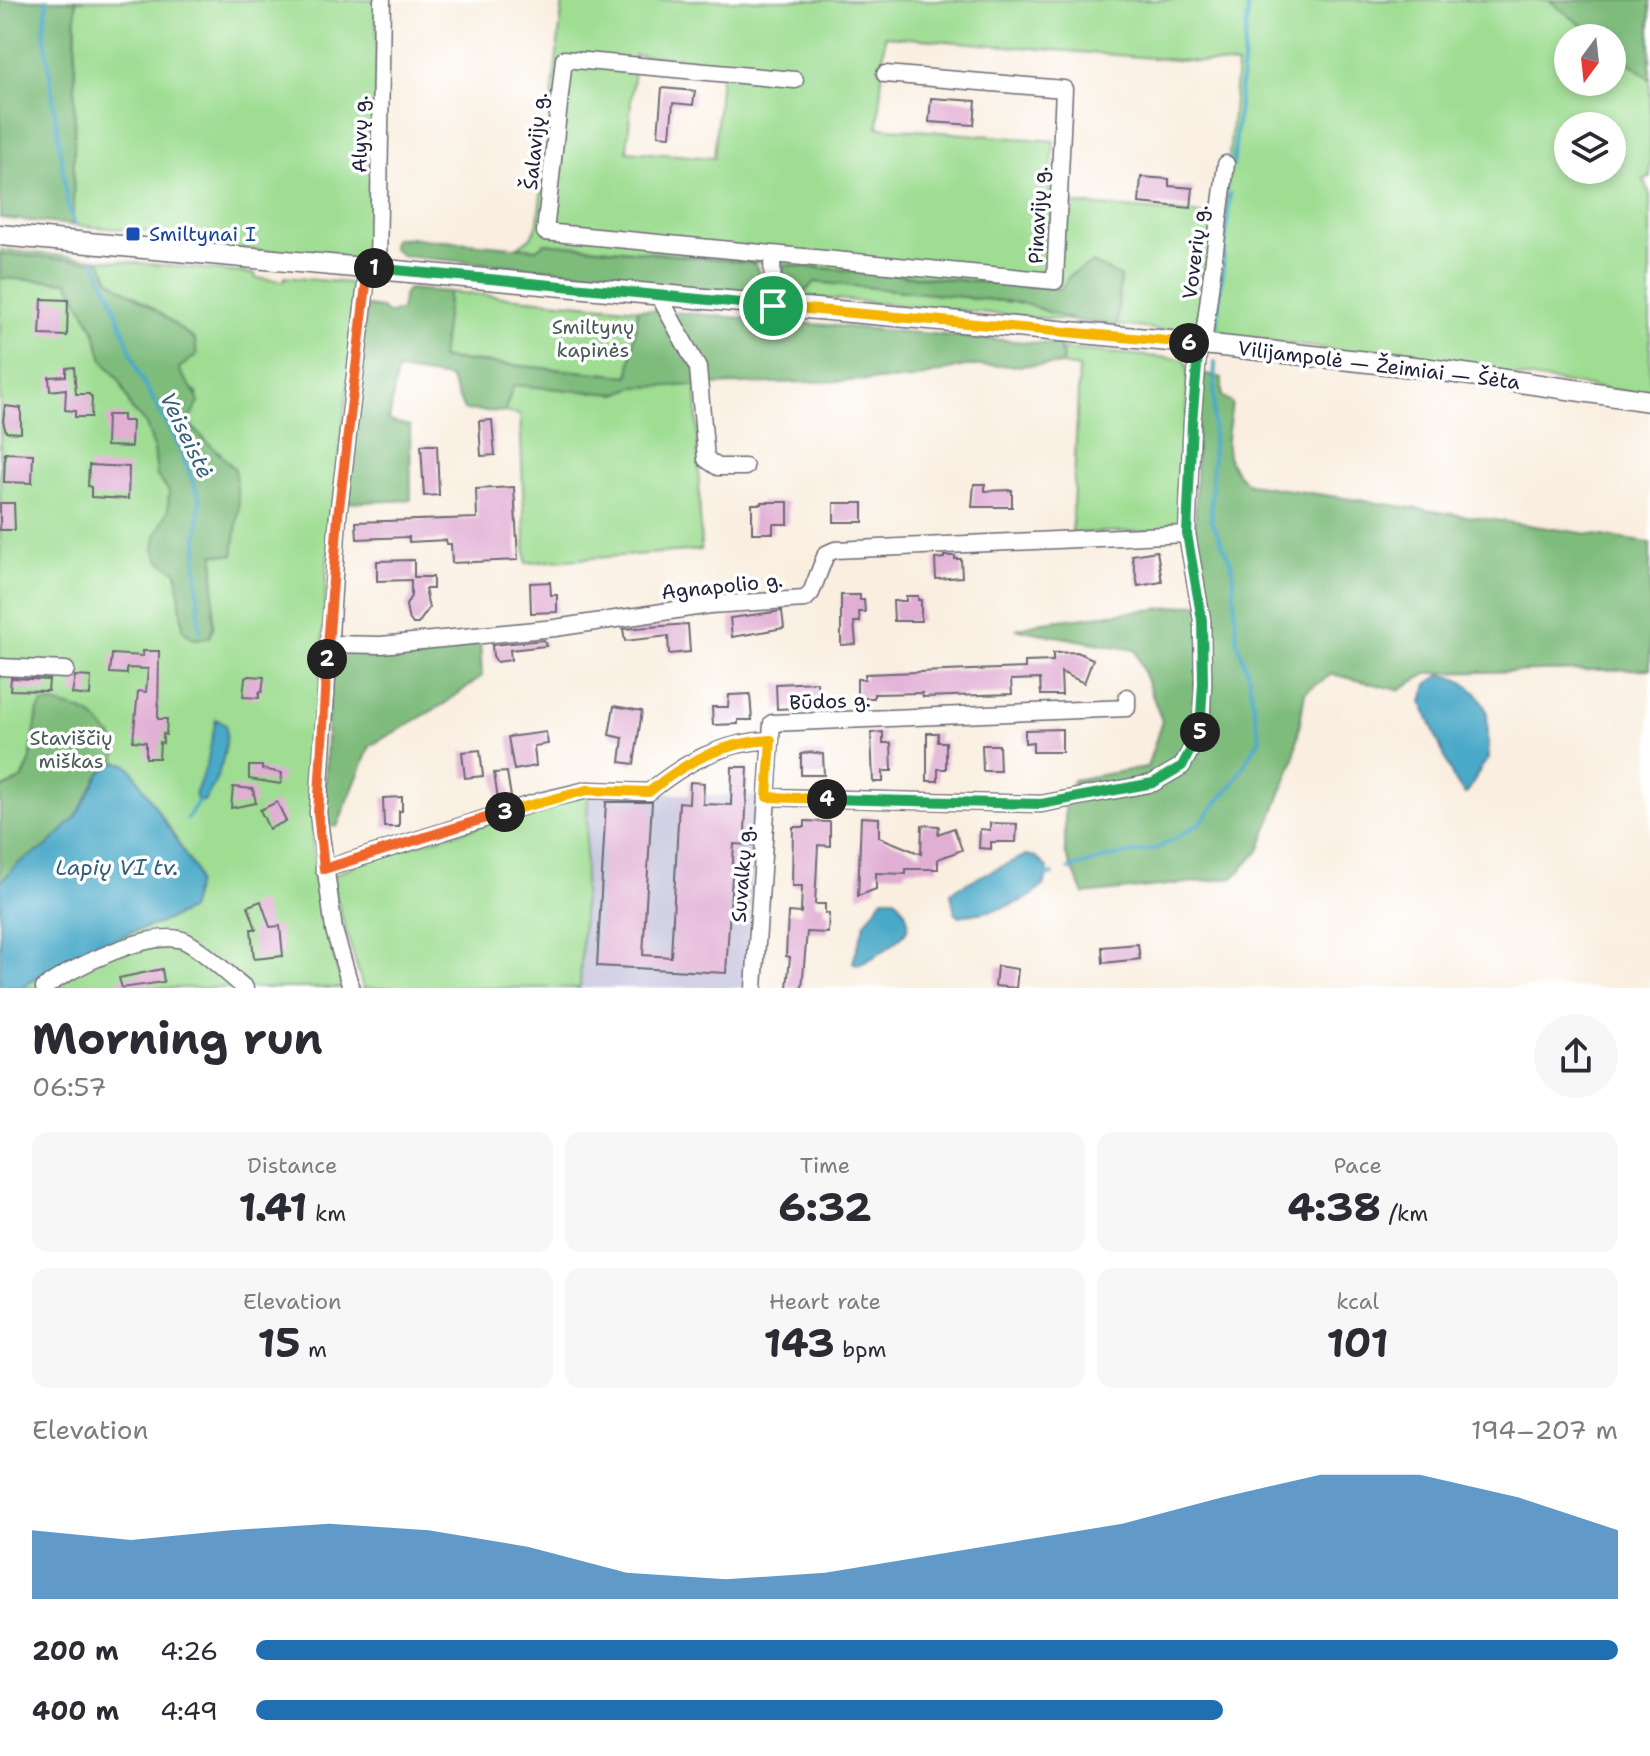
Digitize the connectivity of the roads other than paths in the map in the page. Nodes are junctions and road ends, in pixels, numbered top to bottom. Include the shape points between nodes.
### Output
1 (382, 0) edge
2 (885, 74) dead end
3 (795, 80) dead end
4 (1226, 164) dead end
5 (0, 235) edge
6 (772, 254) junction
7 (373, 268) junction
8 (658, 294) junction
9 (773, 306) junction
10 (1201, 344) junction
11 (1650, 401) edge
12 (745, 467) dead end
13 (1187, 534) junction
14 (328, 644) junction
15 (0, 667) edge
16 (66, 670) dead end
17 (1127, 697) dead end
18 (771, 740) junction
19 (767, 797) junction
20 (324, 869) junction
21 (44, 988) edge
22 (245, 988) edge
23 (351, 988) edge
24 (754, 988) edge

1 - 7 street, Alyvų g.
2 - 6 street, Pinavijų g. via 1064,89 1055,281
3 - 6 street, Šalavijų g. via 564,59 545,232
4 - 10 street, Voverių g.
5 - 7 main road, Vilijampolė — Žeimiai — Šėta
6 - 9 street
7 - 8 main road, Vilijampolė — Žeimiai — Šėta
7 - 14 street, Alyvų g. via 338,516
8 - 9 main road, Vilijampolė — Žeimiai — Šėta
8 - 12 street via 698,368 706,459 718,467
9 - 10 main road, Vilijampolė — Žeimiai — Šėta
10 - 11 main road, Vilijampolė — Žeimiai — Šėta via 1423,368
10 - 13 street
13 - 14 street, Agnapolio g. via 835,550 826,554 805,599 710,605 397,644
13 - 19 street via 1202,620 1203,683 1201,731 1182,766 1153,783 1041,804
14 - 20 street, Alyvų g. via 318,813
15 - 16 street
17 - 18 street, Būdos g. via 1127,708 772,723
18 - 19 street, Suvalkų g.
18 - 20 street, Būdos g. via 719,748 674,771 649,792 587,790 544,800
19 - 24 street, Suvalkų g.
20 - 23 street, Alyvų g.
21 - 22 street via 122,948 168,938 186,942

